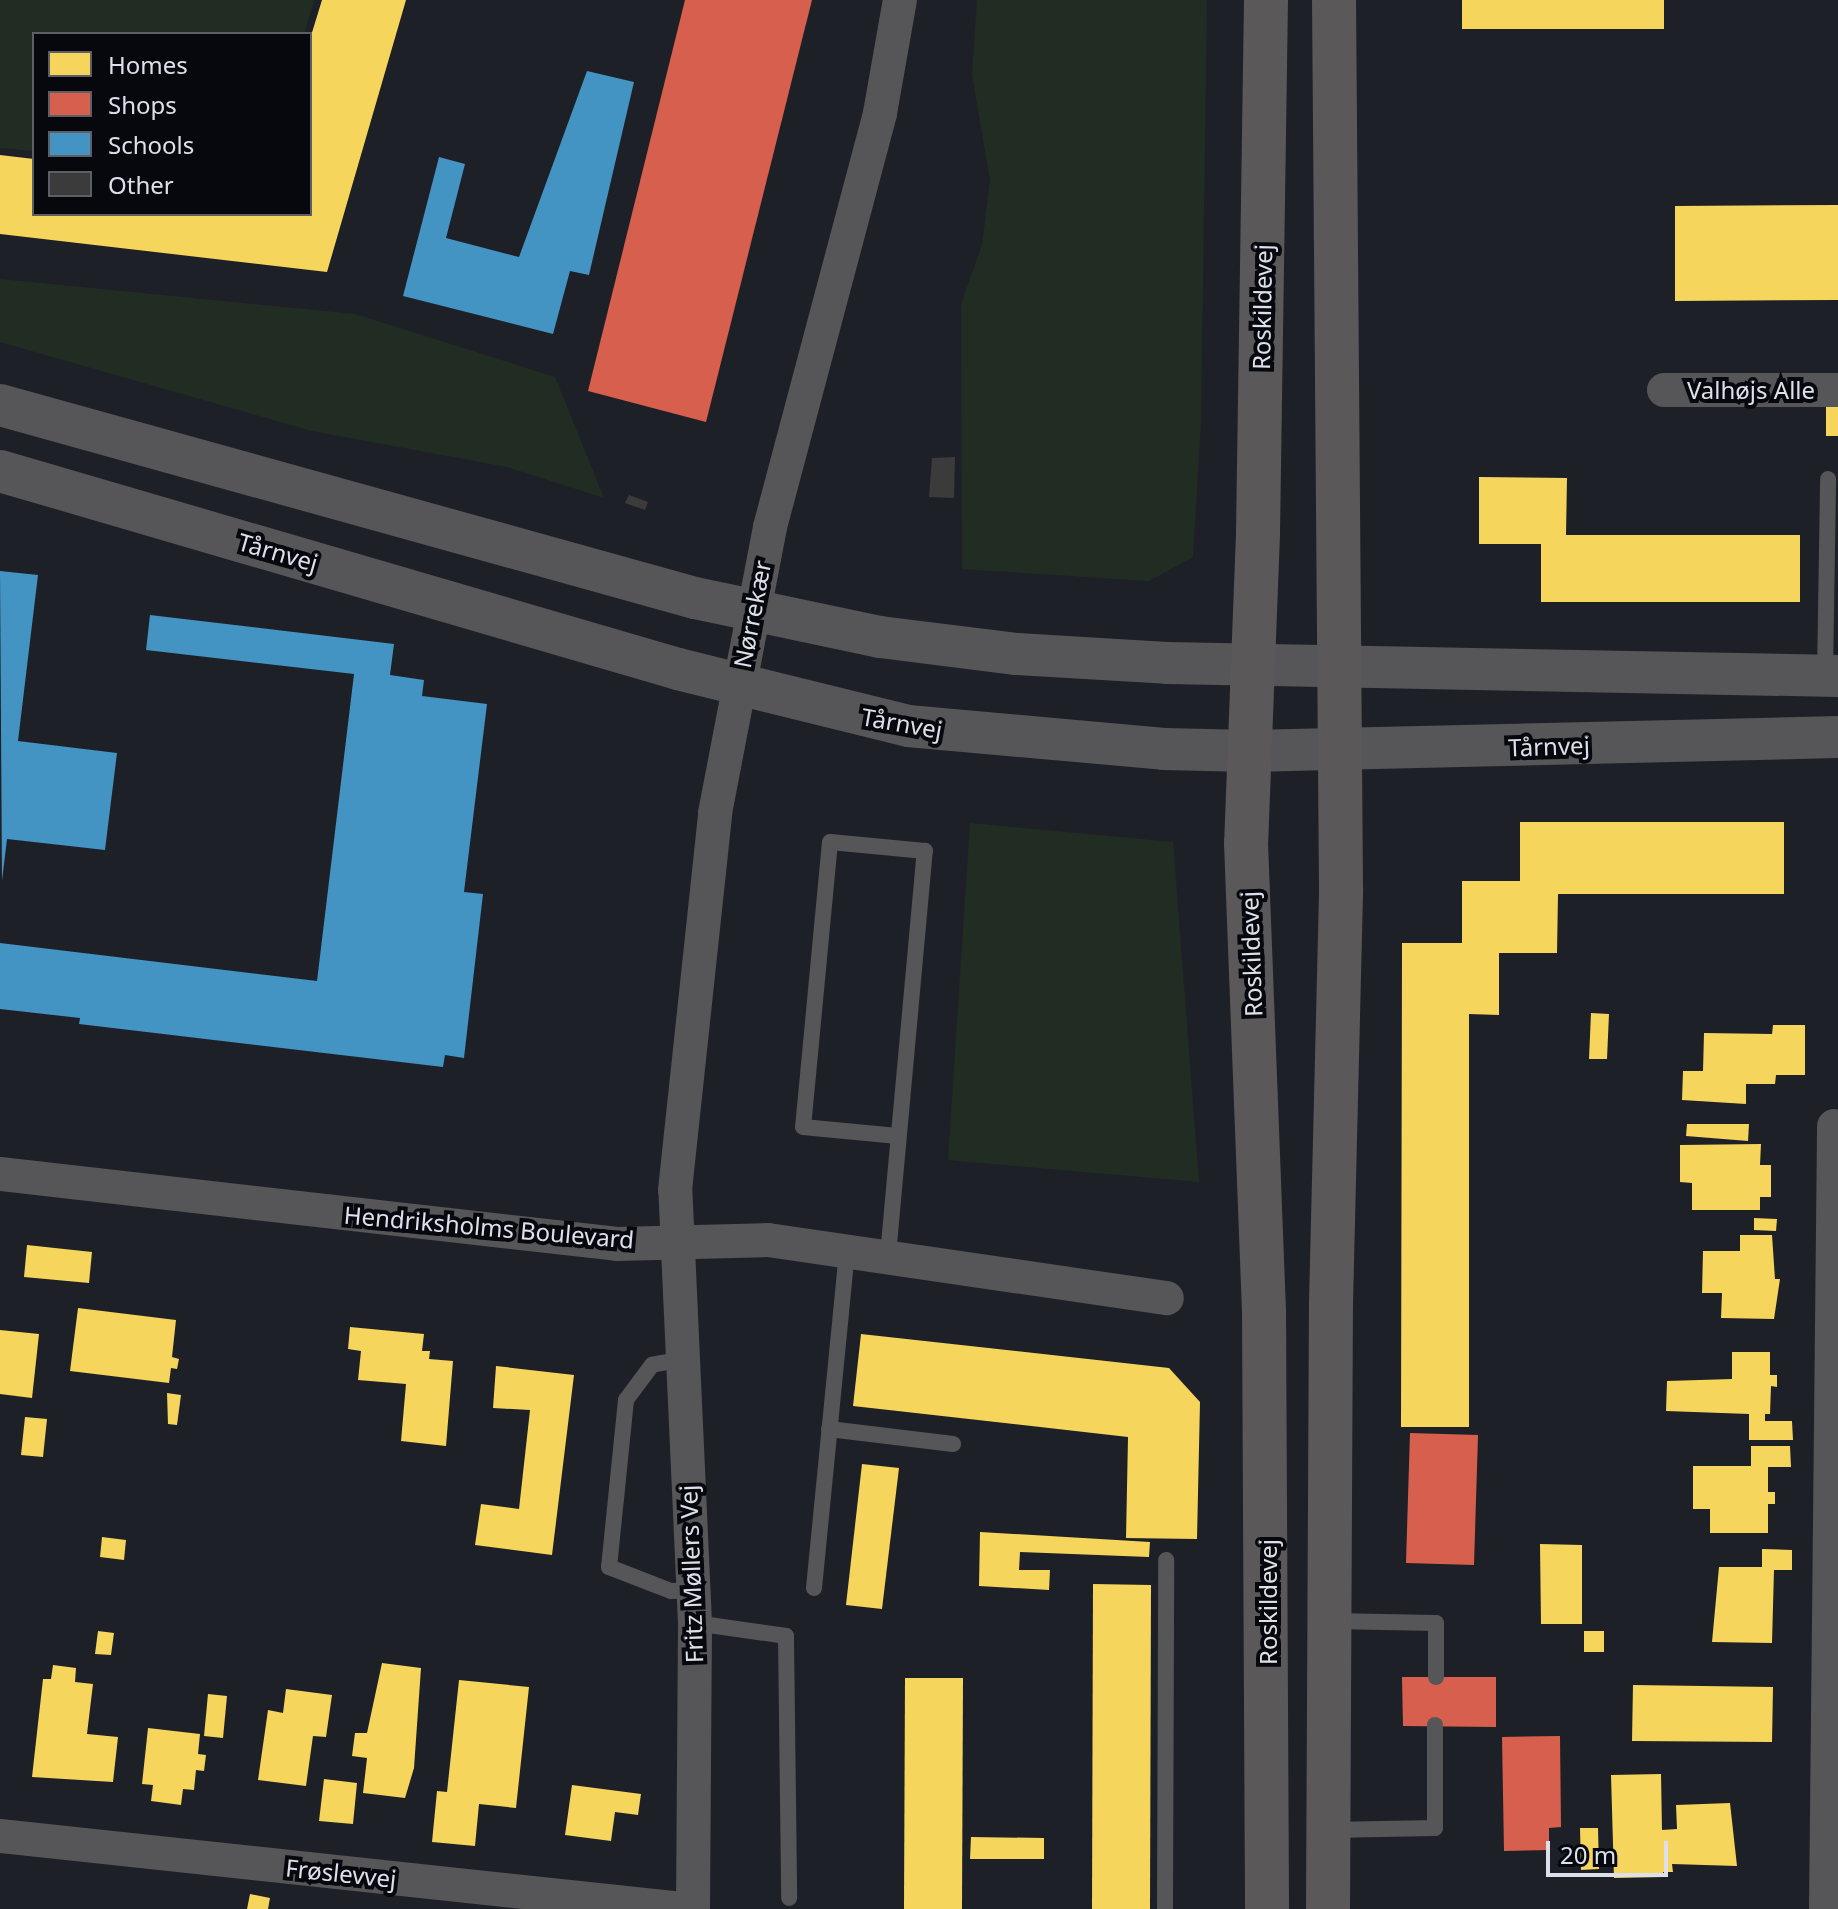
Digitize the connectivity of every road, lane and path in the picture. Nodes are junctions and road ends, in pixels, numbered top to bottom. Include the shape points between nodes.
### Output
1 (900, 0) edge
2 (1266, 0) edge
3 (1334, 0) edge
4 (1664, 390) dead end
5 (1838, 390) edge
6 (0, 405) edge
7 (0, 471) edge
8 (1828, 479) dead end
9 (754, 612) junction
10 (1253, 665) junction
11 (1341, 666) junction
12 (1832, 676) edge
13 (738, 684) junction
14 (1838, 737) edge
15 (1250, 751) junction
16 (1341, 752) junction
17 (1834, 1126) dead end
18 (898, 1136) junction
19 (0, 1174) edge
20 (677, 1240) junction
21 (847, 1250) junction
22 (888, 1255) junction
23 (1167, 1298) dead end
24 (679, 1360) junction
25 (829, 1429) junction
26 (953, 1444) dead end
27 (1166, 1560) dead end
28 (814, 1588) dead end
29 (695, 1606) junction
30 (1328, 1621) junction
31 (1436, 1677) dead end
32 (1435, 1725) dead end
33 (1328, 1830) junction
34 (0, 1836) edge
35 (789, 1898) dead end
36 (682, 1909) edge
37 (693, 1909) edge
38 (1165, 1909) edge
39 (1267, 1909) edge
40 (1328, 1909) edge
41 (1826, 1909) edge

1 - 9 street, Nørrekær via 880,113 781,480
2 - 10 main road, Roskildevej
3 - 11 main road
4 - 5 street, Valhøjs Alle
6 - 9 street
7 - 13 street, Tårnvej
8 - 12 lane
9 - 10 street via 880,637 1017,654
9 - 13 street, Nørrekær
10 - 11 street
10 - 15 main road, Roskildevej
11 - 12 street
11 - 16 main road
13 - 15 street, Tårnvej via 908,726 1164,749
13 - 20 street, Nørrekær via 715,813 675,1190
14 - 16 street, Tårnvej
15 - 16 street, Tårnvej
15 - 39 main road, Roskildevej via 1246,843 1269,1560
16 - 30 main road
17 - 41 street
18 - 18 lane via 925,851 830,842 803,1127
18 - 22 lane
19 - 20 street, Hendriksholms Boulevard via 617,1244
20 - 21 street, Hendriksholms Boulevard via 768,1240
20 - 24 street, Fritz Møllers Vej
21 - 22 street, Hendriksholms Boulevard
21 - 25 lane
22 - 23 street, Hendriksholms Boulevard
24 - 29 street, Fritz Møllers Vej
24 - 29 lane via 652,1365 626,1400 609,1567
25 - 26 lane
25 - 28 lane
27 - 38 lane
29 - 35 lane via 786,1636
29 - 37 street, Fritz Møllers Vej
30 - 31 lane via 1436,1623
30 - 33 main road
32 - 33 lane via 1435,1828
33 - 40 main road
34 - 36 street, Frøslevvej

